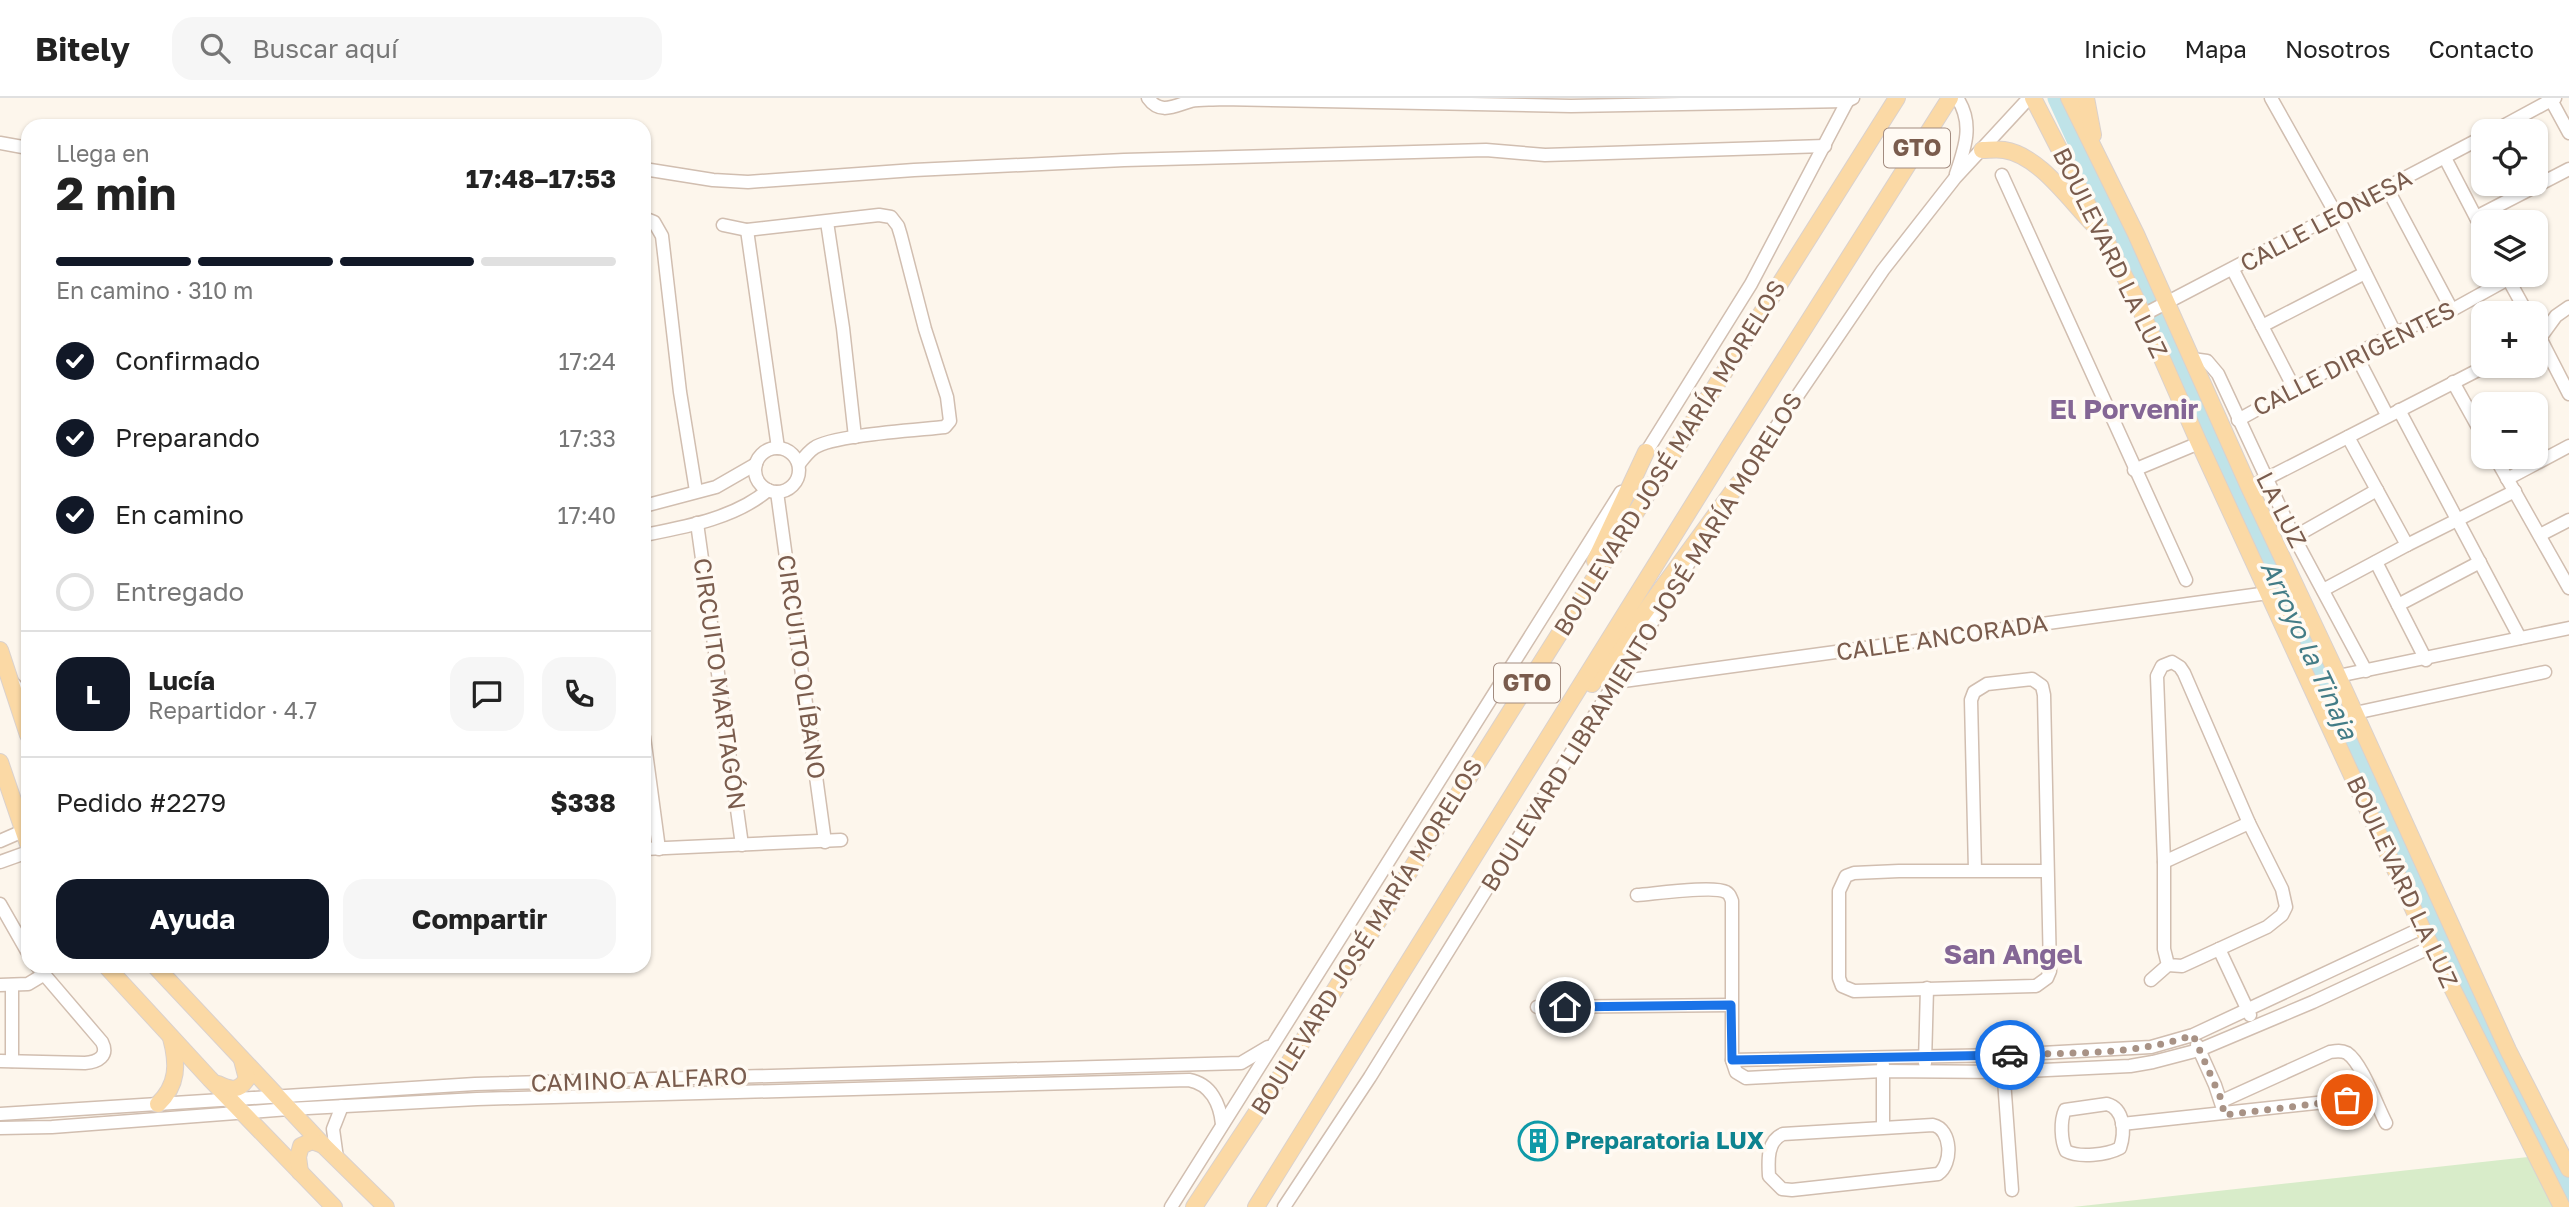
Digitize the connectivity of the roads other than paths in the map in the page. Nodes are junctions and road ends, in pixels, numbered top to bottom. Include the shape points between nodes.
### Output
1 (1148, 98) edge
2 (1897, 98) edge
3 (1950, 98) edge
4 (1957, 98) edge
5 (2031, 98) edge
6 (2069, 98) edge
7 (2086, 98) edge
8 (2272, 98) edge
9 (1850, 99) edge
10 (2553, 99) edge
11 (2516, 119) edge
12 (2569, 133) edge
13 (0, 143) edge
14 (2471, 144) edge
15 (1825, 146) junction
16 (21, 147) edge
17 (1982, 150) junction
18 (2097, 154) junction
19 (2445, 158) junction
20 (2569, 169) edge
21 (651, 170) edge
22 (2002, 175) dead end
23 (1955, 178) junction
24 (2387, 188) junction
25 (2472, 210) edge
26 (2490, 210) edge
27 (2336, 214) junction
28 (651, 221) edge
29 (827, 222) junction
30 (723, 225) dead end
31 (747, 230) junction
32 (2103, 234) junction
33 (2233, 270) junction
34 (2365, 273) junction
35 (2490, 287) edge
36 (2569, 307) edge
37 (2155, 309) junction
38 (2452, 310) junction
39 (2548, 323) edge
40 (2262, 326) junction
41 (2395, 333) junction
42 (2548, 351) edge
43 (2356, 355) junction
44 (2192, 359) junction
45 (2471, 373) edge
46 (2565, 374) edge
47 (2453, 382) junction
48 (2294, 388) junction
49 (2569, 394) edge
50 (2393, 412) junction
51 (2471, 414) edge
52 (2238, 420) junction
53 (855, 437) junction
54 (2348, 437) junction
55 (2199, 443) junction
56 (2569, 446) edge
57 (778, 448) junction
58 (1646, 452) junction
59 (756, 464) junction
60 (799, 464) junction
61 (2502, 469) edge
62 (2134, 470) junction
63 (2265, 479) junction
64 (2507, 479) junction
65 (1738, 484) junction
66 (2249, 487) junction
67 (2377, 490) junction
68 (696, 491) junction
69 (773, 491) junction
70 (2515, 491) junction
71 (651, 504) edge
72 (2458, 520) junction
73 (2569, 520) edge
74 (697, 523) junction
75 (651, 533) edge
76 (2540, 535) junction
77 (2294, 537) junction
78 (2407, 545) junction
79 (2376, 562) junction
80 (2480, 562) junction
81 (2186, 580) dead end
82 (2569, 588) edge
83 (2323, 590) junction
84 (2268, 593) junction
85 (2398, 604) junction
86 (1564, 625) junction
87 (2569, 628) edge
88 (2520, 638) junction
89 (0, 650) edge
90 (2426, 660) junction
91 (2367, 671) junction
92 (2545, 672) dead end
93 (2338, 676) junction
94 (9, 679) junction
95 (1616, 682) junction
96 (21, 692) edge
97 (1568, 707) junction
98 (2355, 713) junction
99 (21, 714) edge
100 (0, 762) edge
101 (651, 789) edge
102 (2249, 823) junction
103 (21, 826) edge
104 (21, 838) edge
105 (841, 840) dead end
106 (0, 841) edge
107 (825, 842) junction
108 (742, 845) junction
109 (651, 849) edge
110 (659, 849) junction
111 (21, 854) edge
112 (0, 862) edge
113 (2164, 862) junction
114 (1975, 870) junction
115 (2047, 871) junction
116 (1637, 895) dead end
117 (0, 904) edge
118 (2422, 928) junction
119 (21, 941) edge
120 (2431, 947) junction
121 (2218, 949) junction
122 (2168, 965) junction
123 (38, 973) edge
124 (42, 973) edge
125 (112, 973) edge
126 (161, 973) edge
127 (2151, 980) dead end
128 (6, 985) edge
129 (1927, 988) junction
130 (1731, 1005) junction
131 (1537, 1007) dead end
132 (2247, 1009) junction
133 (2255, 1026) junction
134 (2193, 1035) junction
135 (170, 1036) junction
136 (1273, 1043) junction
137 (2199, 1050) junction
138 (2004, 1055) junction
139 (1925, 1056) junction
140 (242, 1060) junction
141 (1732, 1060) junction
142 (6, 1061) edge
143 (1883, 1064) junction
144 (1925, 1071) junction
145 (911, 1072) junction
146 (2003, 1072) junction
147 (712, 1078) junction
148 (210, 1079) junction
149 (912, 1088) junction
150 (714, 1093) junction
151 (277, 1095) junction
152 (2372, 1097) junction
153 (230, 1099) junction
154 (2222, 1101) junction
155 (158, 1104) junction
156 (342, 1106) junction
157 (289, 1109) junction
158 (35, 1112) junction
159 (0, 1114) edge
160 (245, 1114) junction
161 (2224, 1115) junction
162 (2386, 1123) dead end
163 (1222, 1124) junction
164 (2122, 1124) junction
165 (36, 1127) junction
166 (1883, 1127) junction
167 (0, 1128) edge
168 (323, 1145) junction
169 (337, 1159) junction
170 (2569, 1169) edge
171 (300, 1172) junction
172 (2012, 1190) dead end
173 (334, 1207) edge
174 (386, 1207) edge
175 (1171, 1207) edge
176 (1193, 1207) edge
177 (1256, 1207) edge
178 (1284, 1207) edge
179 (2562, 1207) edge

1 - 9 street via 1163,108 1221,99 1571,106
2 - 86 main road, BOULEVARD JOSÉ MARÍA MORELOS / GTO
3 - 97 main road, BOULEVARD JOSÉ MARÍA MORELOS / GTO
4 - 23 street via 1967,128
5 - 17 street, BOULEVARD LIBRAMIENTO JOSÉ MARÍA MORELOS
5 - 32 main road, BOULEVARD LA LUZ
6 - 18 main road, BOULEVARD LA LUZ
7 - 18 main road
8 - 27 street
9 - 15 street
10 - 11 street
10 - 12 street
13 - 16 street
14 - 19 street, CALLE LEONESA
15 - 21 street via 1124,160 748,182
15 - 58 street via 1751,284
17 - 23 street, BOULEVARD LIBRAMIENTO JOSÉ MARÍA MORELOS
17 - 32 main road via 2005,150 2038,166
18 - 37 main road, BOULEVARD LA LUZ
19 - 24 street, CALLE LEONESA
19 - 25 street
20 - 26 street
22 - 62 street
23 - 65 street, BOULEVARD LIBRAMIENTO JOSÉ MARÍA MORELOS via 1852,312
24 - 27 street, CALLE LEONESA
24 - 38 street
27 - 33 street, CALLE LEONESA
27 - 34 street
28 - 68 street via 662,236
29 - 31 street
29 - 53 street
29 - 53 street via 879,215 891,217 898,226 951,416 945,426
30 - 31 street
31 - 57 street
32 - 37 main road, BOULEVARD LA LUZ
33 - 37 street, CALLE LEONESA
33 - 40 street
34 - 40 street
34 - 41 street
35 - 38 street, CALLE DIRIGENTES
36 - 39 street
37 - 44 main road, BOULEVARD LA LUZ
37 - 55 main road, BOULEVARD LA LUZ
38 - 41 street, CALLE DIRIGENTES
40 - 48 street
41 - 43 street, CALLE DIRIGENTES
42 - 46 street
43 - 48 street, CALLE DIRIGENTES
43 - 50 street
44 - 52 street, LA LUZ via 2207,361 2214,368
44 - 66 main road, BOULEVARD LA LUZ
45 - 47 street
46 - 49 street
47 - 50 street
47 - 51 street
48 - 52 street, CALLE DIRIGENTES
50 - 54 street
50 - 72 street
52 - 63 street, LA LUZ
53 - 60 street via 821,444
54 - 63 street
54 - 67 street
55 - 62 street
55 - 84 main road, BOULEVARD LA LUZ
56 - 64 street
57 - 59 street via 765,452
57 - 60 street via 791,452
58 - 86 main road
58 - 136 street
59 - 68 street via 716,487
59 - 69 street via 757,479
60 - 69 street via 795,484
61 - 64 street
62 - 81 street
63 - 66 street
63 - 77 street, LA LUZ
64 - 70 street
65 - 95 street, BOULEVARD LIBRAMIENTO JOSÉ MARÍA MORELOS
65 - 97 main road via 1598,678
66 - 93 main road, BOULEVARD LA LUZ
67 - 77 street
67 - 78 street
68 - 71 street
69 - 74 street
69 - 107 street, CIRCUITO OLÍBANO
70 - 72 street
70 - 76 street
72 - 78 street
72 - 80 street
73 - 76 street
74 - 75 street
74 - 108 street, CIRCUITO MARTAGÓN
76 - 82 street
77 - 83 street, LA LUZ
78 - 79 street
79 - 83 street
79 - 85 street
80 - 85 street
80 - 88 street
83 - 91 street, LA LUZ
84 - 95 street, CALLE ANCORADA
84 - 118 main road, BOULEVARD LA LUZ
85 - 90 street
86 - 176 main road, BOULEVARD JOSÉ MARÍA MORELOS / GTO
87 - 88 street
88 - 90 street
89 - 94 main road
90 - 91 street
91 - 93 street
92 - 98 street
93 - 98 main road, BOULEVARD LA LUZ
94 - 96 street
94 - 99 main road
95 - 178 street, BOULEVARD LIBRAMIENTO JOSÉ MARÍA MORELOS
97 - 177 main road, BOULEVARD JOSÉ MARÍA MORELOS / GTO
98 - 170 main road, BOULEVARD LA LUZ via 2508,1050
100 - 103 main road
101 - 110 street
102 - 113 street
102 - 113 street via 2184,673 2176,664 2167,663 2157,676
102 - 121 street via 2282,889 2286,907 2267,927
104 - 106 street
105 - 107 street
107 - 108 street
108 - 110 street
109 - 110 street
111 - 112 street
113 - 122 street
114 - 115 street
114 - 115 street via 1971,700 1974,692 1987,684 2032,679 2042,685 2044,695
114 - 129 street via 1853,873 1840,884 1842,986 1854,991
115 - 129 street via 2050,971 2042,984
116 - 130 street via 1708,889 1730,895
117 - 119 street
118 - 120 main road, BOULEVARD LA LUZ
118 - 132 street
120 - 133 street
120 - 179 main road, BOULEVARD LA LUZ
121 - 122 street via 2182,966
121 - 132 street
122 - 127 street
123 - 128 street via 28,984
124 - 142 street via 102,1042 103,1055 91,1063
125 - 135 main road
126 - 140 main road
128 - 142 street
129 - 139 street
130 - 131 street
130 - 141 street
132 - 133 street
132 - 134 street
133 - 137 street
134 - 137 street
134 - 138 street via 2131,1049
135 - 148 main road
135 - 155 main road via 176,1069 173,1085
136 - 145 street, CAMINO A ALFARO via 1241,1063
136 - 163 street
137 - 146 street via 2130,1066
137 - 154 street
138 - 139 street
138 - 146 street
139 - 143 street
139 - 144 street
140 - 148 main road via 247,1079 242,1086 228,1089
140 - 151 main road
141 - 143 street
141 - 143 street via 1736,1072 1746,1078
143 - 144 street
143 - 166 street
144 - 146 street
145 - 147 street, CAMINO A ALFARO
145 - 149 street
146 - 172 street
147 - 150 street
147 - 151 street, CAMINO A ALFARO
148 - 153 main road
149 - 150 street, CAMINO A ALFARO
149 - 163 street, CAMINO A ALFARO via 1189,1080 1215,1097
150 - 156 street, CAMINO A ALFARO
151 - 153 street, CAMINO A ALFARO
151 - 157 main road
152 - 154 street via 2356,1063 2339,1050
152 - 161 street
152 - 162 street
153 - 155 street, CAMINO A ALFARO
153 - 160 main road
154 - 161 street
155 - 158 street, CAMINO A ALFARO
156 - 157 street, CAMINO A ALFARO
156 - 169 street via 333,1129
157 - 160 street, CAMINO A ALFARO
157 - 168 main road
158 - 159 street, CAMINO A ALFARO
158 - 165 street
160 - 165 street, CAMINO A ALFARO
160 - 171 main road
161 - 164 street
163 - 175 street
164 - 164 street via 2118,1150 2075,1155 2063,1146 2063,1114 2070,1108 2112,1105
165 - 167 street, CAMINO A ALFARO
166 - 166 street via 1776,1137 1771,1143 1769,1175 1782,1189 1792,1190 1932,1175 1947,1166 1946,1133 1939,1126
168 - 169 main road
168 - 171 main road via 312,1141 301,1146
169 - 174 main road
171 - 173 main road

